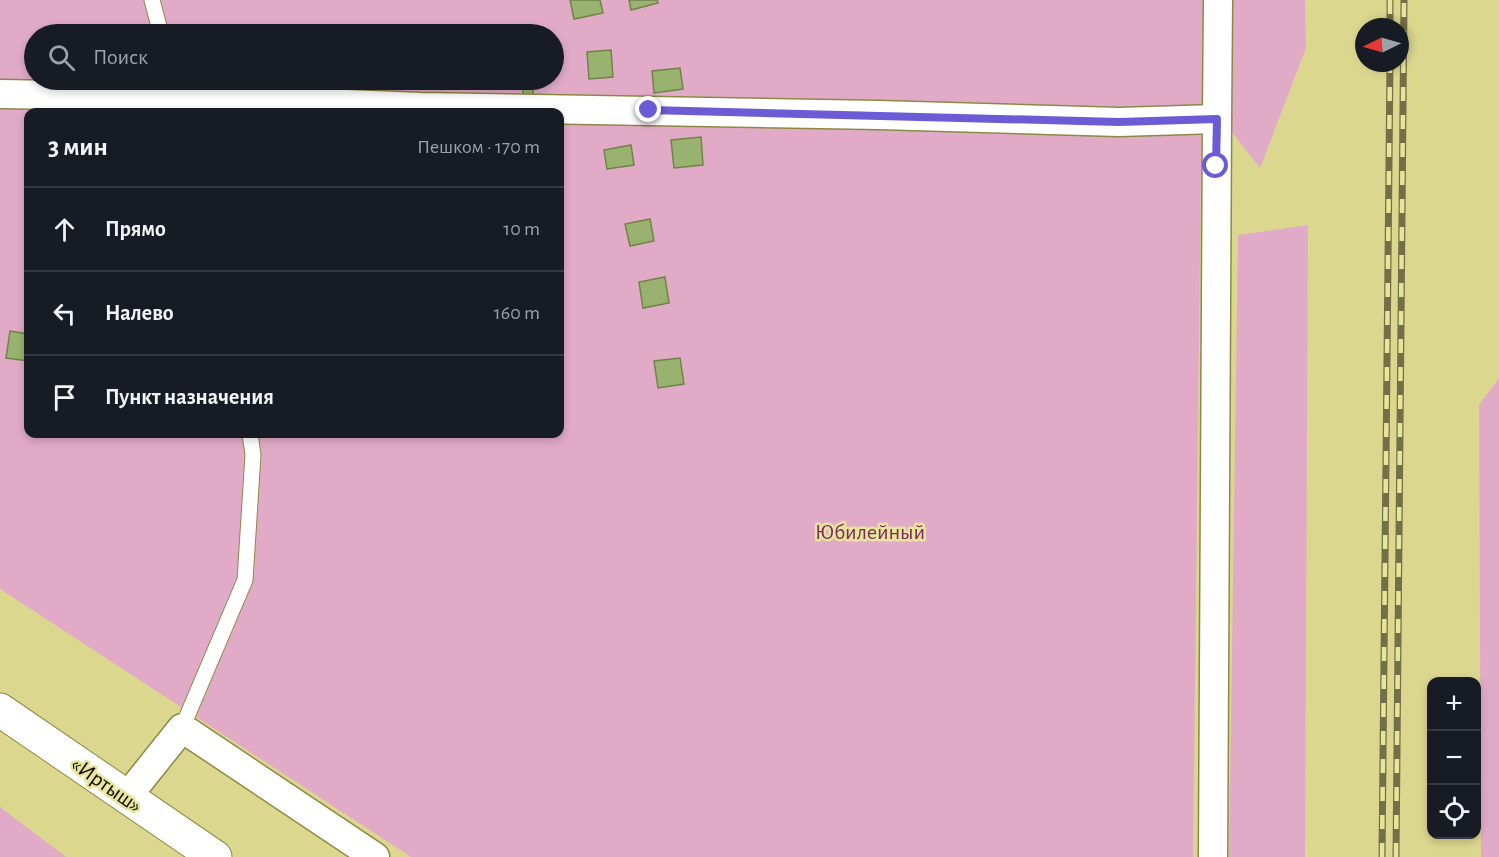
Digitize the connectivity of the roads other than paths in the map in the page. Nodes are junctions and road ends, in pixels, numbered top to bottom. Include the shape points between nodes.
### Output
1 (152, 0) edge
2 (1218, 0) edge
3 (158, 24) edge
4 (0, 94) edge
5 (177, 96) edge
6 (479, 108) edge
7 (564, 109) edge
8 (1217, 119) junction
9 (251, 438) edge
10 (0, 710) edge
11 (182, 728) junction
12 (126, 798) junction
13 (215, 857) edge
14 (375, 857) edge
15 (1213, 857) edge

1 - 3 lane
2 - 8 street
4 - 5 street
5 - 6 street
7 - 8 street via 1119,122
8 - 15 street
9 - 11 lane via 253,454 245,580
10 - 12 main road, «Иртыш»
11 - 12 street
11 - 14 street
12 - 13 main road, «Иртыш»

